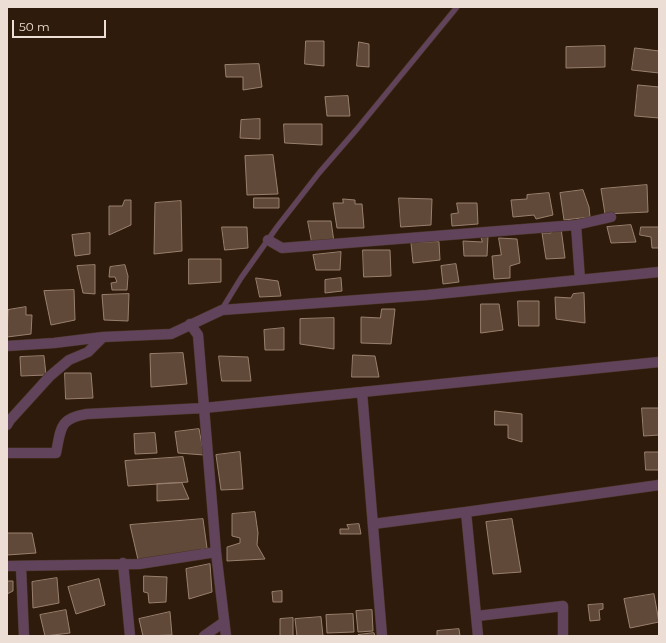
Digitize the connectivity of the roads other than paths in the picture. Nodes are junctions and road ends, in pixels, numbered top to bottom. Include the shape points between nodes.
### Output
1 (457, 7) edge
2 (610, 217) dead end
3 (576, 225) junction
4 (268, 240) junction
5 (659, 272) edge
6 (580, 280) junction
7 (222, 310) junction
8 (190, 324) junction
9 (104, 337) junction
10 (7, 346) edge
11 (659, 362) edge
12 (362, 392) junction
13 (204, 408) junction
14 (7, 425) edge
15 (7, 453) edge
16 (659, 485) edge
17 (466, 512) junction
18 (373, 524) junction
19 (216, 552) junction
20 (124, 563) junction
21 (7, 566) edge
22 (21, 567) junction
23 (477, 616) junction
24 (224, 622) junction
25 (24, 636) edge
26 (130, 636) edge
27 (204, 636) edge
28 (226, 636) edge
29 (382, 636) edge
30 (478, 636) edge
31 (563, 636) edge

1 - 4 lane
2 - 3 street
3 - 4 street via 282,248
3 - 6 street
4 - 7 lane
5 - 6 street
6 - 7 street via 427,295
7 - 8 street
8 - 9 street via 171,334
8 - 13 street via 198,335
9 - 10 street via 54,344
9 - 14 street via 88,352 69,360 50,376
11 - 12 street
12 - 13 street
12 - 18 street
13 - 15 street via 76,415 61,429 56,453
13 - 19 street
16 - 17 street
17 - 18 street
17 - 23 street
18 - 29 street
19 - 20 street via 139,564
19 - 24 street
20 - 22 street
20 - 26 street
21 - 22 street
22 - 25 street
23 - 30 street
23 - 31 street via 563,606
24 - 27 street
24 - 28 street

